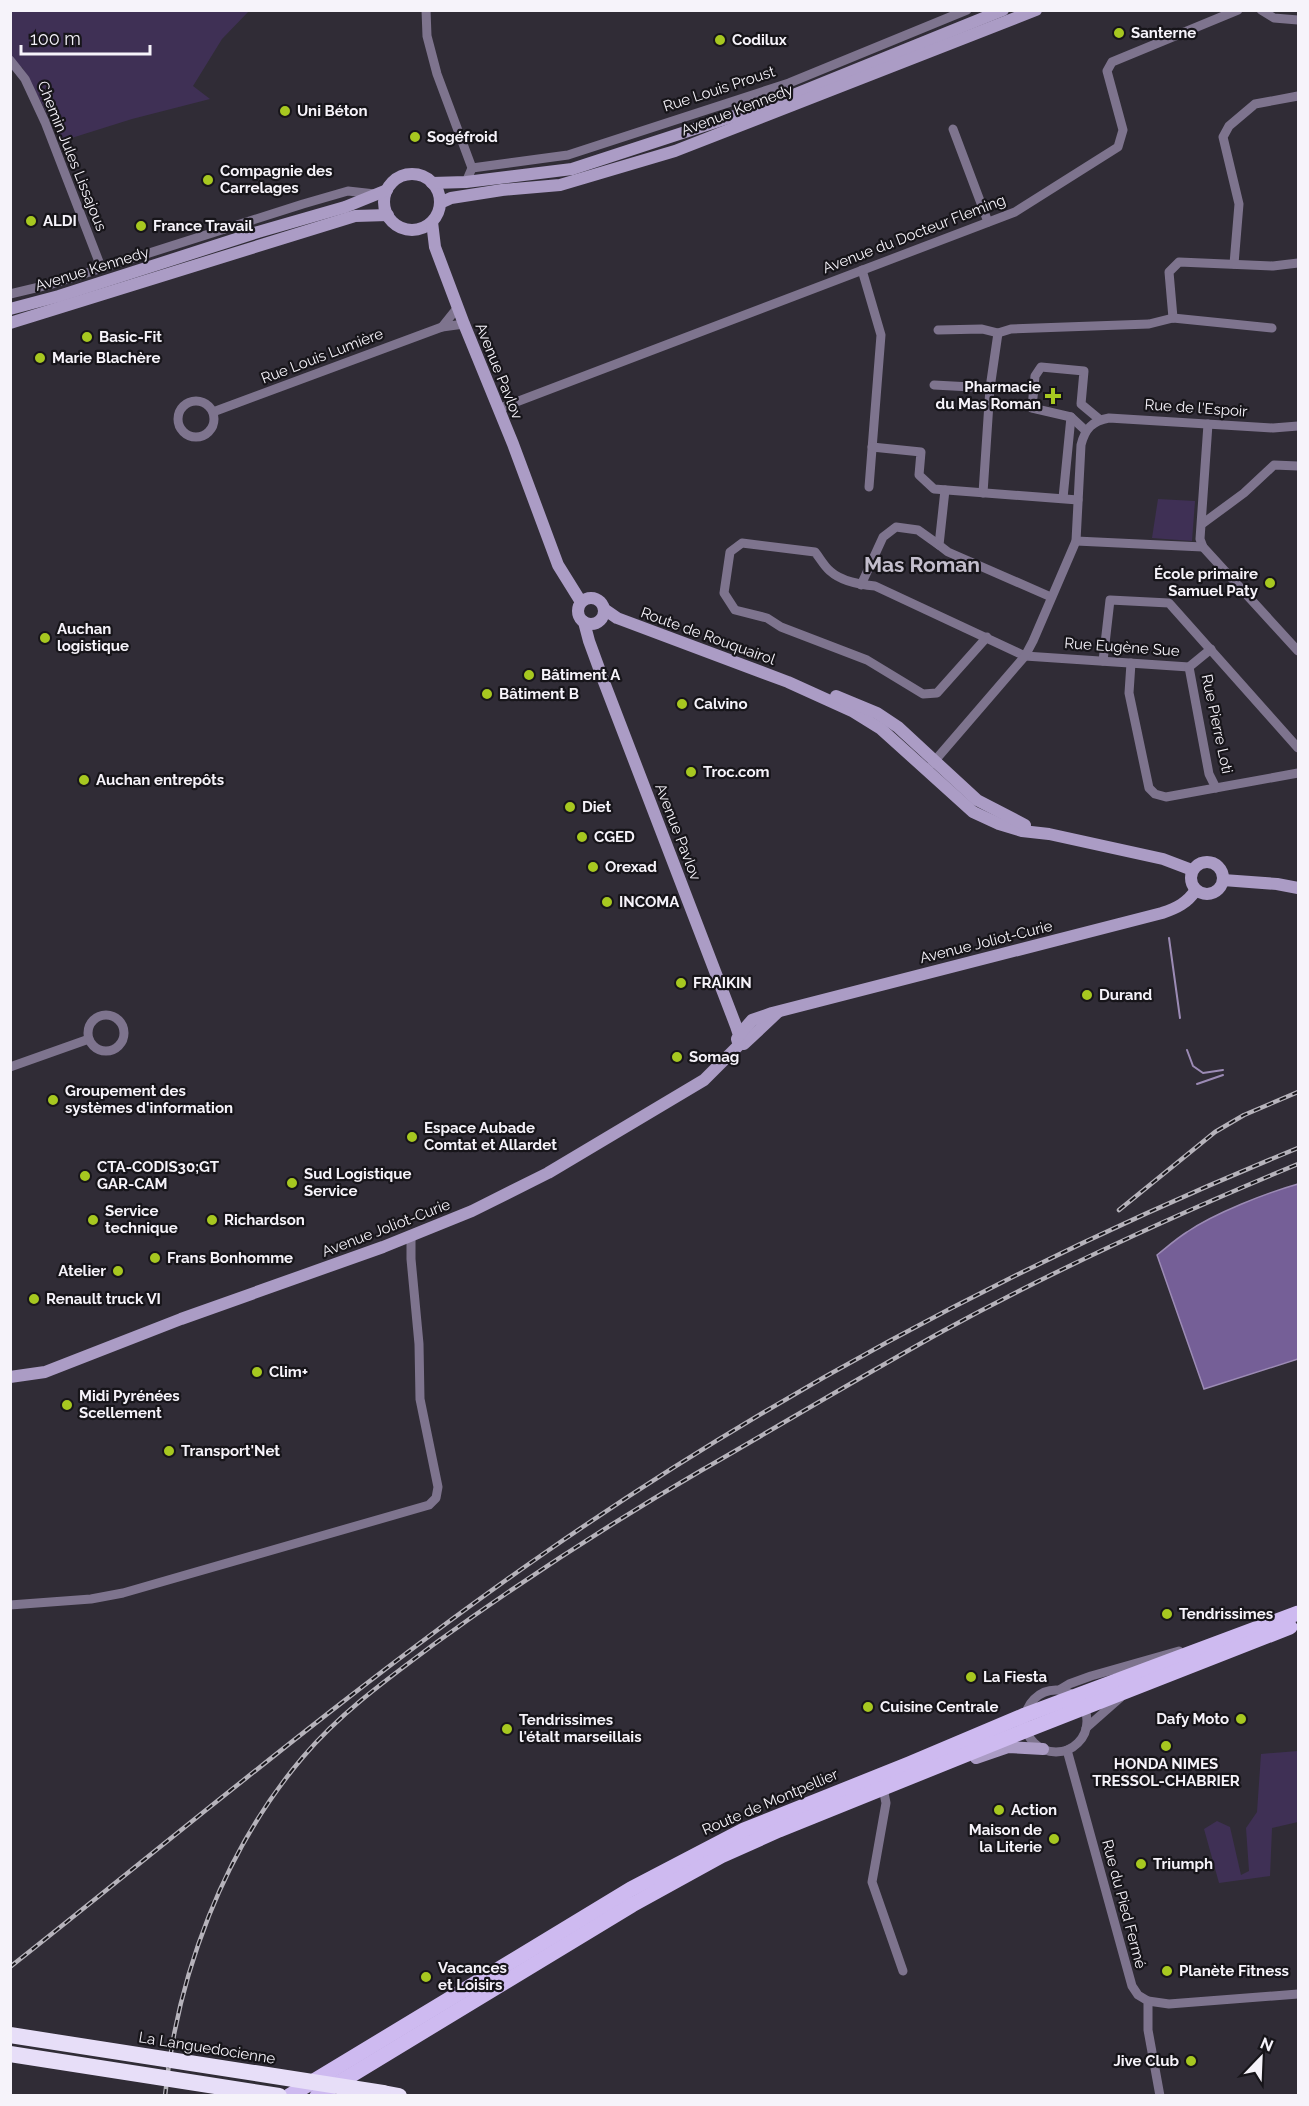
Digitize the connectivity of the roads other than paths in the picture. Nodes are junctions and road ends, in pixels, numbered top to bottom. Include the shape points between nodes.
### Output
1 (426, 10) edge
2 (968, 10) edge
3 (1003, 10) edge
4 (1036, 10) edge
5 (1238, 10) edge
6 (1261, 10) edge
7 (1299, 20) edge
8 (10, 60) edge
9 (1299, 96) edge
10 (953, 129) dead end
11 (472, 168) junction
12 (466, 182) junction
13 (432, 183) junction
14 (387, 190) junction
15 (375, 194) junction
16 (440, 203) junction
17 (388, 215) junction
18 (432, 222) junction
19 (988, 222) junction
20 (415, 230) junction
21 (435, 247) junction
22 (1299, 263) edge
23 (1234, 264) junction
24 (101, 267) junction
25 (862, 270) junction
26 (10, 294) edge
27 (458, 306) junction
28 (10, 309) edge
29 (1173, 318) junction
30 (10, 323) edge
31 (464, 324) junction
32 (442, 327) junction
33 (1272, 328) dead end
34 (938, 330) dead end
35 (998, 333) junction
36 (934, 385) dead end
37 (990, 388) junction
38 (498, 410) junction
39 (213, 412) dead end
40 (1071, 417) junction
41 (1208, 424) junction
42 (1092, 425) junction
43 (1299, 426) edge
44 (872, 447) junction
45 (1299, 466) edge
46 (869, 487) dead end
47 (945, 490) junction
48 (983, 493) junction
49 (1063, 498) junction
50 (1078, 500) junction
51 (1202, 524) junction
52 (1076, 541) junction
53 (939, 545) junction
54 (1203, 547) junction
55 (861, 585) junction
56 (1051, 597) junction
57 (584, 600) junction
58 (595, 619) junction
59 (987, 637) junction
60 (1211, 649) junction
61 (1299, 651) edge
62 (1025, 656) junction
63 (1103, 661) junction
64 (1131, 663) junction
65 (1189, 667) junction
66 (1299, 748) edge
67 (930, 766) junction
68 (1299, 773) edge
69 (1216, 788) junction
70 (1192, 870) junction
71 (1223, 880) junction
72 (1299, 888) edge
73 (1196, 890) junction
74 (743, 1037) junction
75 (89, 1039) junction
76 (10, 1067) edge
77 (411, 1236) junction
78 (10, 1377) edge
79 (10, 1605) edge
80 (1299, 1613) edge
81 (1299, 1623) edge
82 (1236, 1635) junction
83 (1139, 1686) junction
84 (1059, 1690) junction
85 (1079, 1702) junction
86 (1026, 1722) junction
87 (1086, 1728) junction
88 (1043, 1749) junction
89 (1068, 1750) junction
90 (910, 1778) junction
91 (883, 1788) junction
92 (903, 1971) dead end
93 (1299, 1994) edge
94 (1148, 2001) junction
95 (10, 2035) edge
96 (10, 2054) edge
97 (391, 2094) edge
98 (279, 2096) edge
99 (289, 2096) edge
100 (317, 2096) edge
101 (1160, 2096) edge

1 - 11 street via 427,36 437,74
2 - 11 street, Rue Louis Proust via 789,82 568,155
3 - 12 street, Avenue Kennedy via 771,104 572,169
4 - 16 street, Avenue Kennedy via 675,151 560,185 502,190
5 - 19 street, Avenue du Docteur Fleming via 1112,62 1107,71 1123,130 1118,147 1015,212
6 - 7 street via 1274,18
8 - 24 street, Chemin Jules Lissajous via 25,79 45,122
9 - 23 street via 1254,104 1229,126 1223,137 1239,204
10 - 19 street
11 - 12 street
12 - 13 street, Avenue Kennedy
13 - 14 street via 417,174 408,174 392,182
13 - 16 street
14 - 15 street, Avenue Kennedy
14 - 17 street
15 - 24 street via 348,191
15 - 28 street, Avenue Kennedy via 345,207
16 - 18 street
17 - 20 street via 399,227
17 - 30 street, Avenue Kennedy via 355,216
18 - 20 street
18 - 21 street, Avenue Pavlov
19 - 25 street, Avenue du Docteur Fleming
20 - 21 street, Avenue Pavlov
21 - 27 street, Avenue Pavlov
22 - 23 street
23 - 29 street via 1179,262 1169,272
24 - 26 street
25 - 38 street, Avenue du Docteur Fleming
25 - 44 street via 881,335
27 - 31 street, Avenue Pavlov
27 - 32 street
29 - 33 street
29 - 35 street via 1149,324 1011,329
31 - 32 street, Rue Louis Lumière
31 - 38 street, Avenue Pavlov
32 - 39 street, Rue Louis Lumière
34 - 35 street via 982,329
35 - 37 street
36 - 37 street
37 - 48 street
38 - 57 street, Avenue Pavlov via 563,574
40 - 42 street
40 - 42 street via 1032,408 1035,376 1041,367 1084,371 1081,404
40 - 49 street
41 - 42 street, Rue de l'Espoir via 1109,418
41 - 43 street, Rue de l'Espoir
41 - 51 street
42 - 50 street via 1081,445
44 - 46 street
44 - 47 street via 921,452 919,474 934,489
45 - 51 street via 1274,465
47 - 48 street
47 - 53 street
48 - 49 street
49 - 50 street
50 - 52 street
51 - 54 street
52 - 54 street
52 - 56 street
53 - 55 street via 918,530 896,527 883,537
53 - 56 street
54 - 61 street
55 - 59 street via 875,586
55 - 59 street via 829,571 815,552 742,543 730,552 724,593 735,610 767,618 867,660 923,694 937,693
56 - 62 street
57 - 58 street, Avenue Pavlov via 578,614
57 - 58 street, Avenue Pavlov via 592,597 600,601
58 - 67 street, Route de Rouquairol via 617,618 877,713 898,727
58 - 74 street, Avenue Pavlov via 589,641
59 - 62 street
60 - 63 street via 1169,603 1110,600
60 - 65 street, Rue Eugène Sue
60 - 66 street
62 - 63 street, Rue Eugène Sue
62 - 67 street
63 - 64 street, Rue Eugène Sue
64 - 65 street, Rue Eugène Sue
64 - 69 street via 1129,693 1149,788 1166,798
65 - 69 street, Rue Pierre Loti via 1209,774
67 - 70 street, Route de Rouquairol via 1014,821 1049,834 1164,859
68 - 69 street
70 - 71 street via 1208,862 1219,868
70 - 73 street via 1191,881
71 - 72 street
71 - 73 street via 1212,893
73 - 74 street, Avenue Joliot-Curie via 1178,907 1162,913 752,1020
74 - 77 street, Avenue Joliot-Curie via 704,1080 516,1189
75 - 75 street via 97,1048 115,1048 123,1039 123,1027 116,1017 97,1017 89,1026
75 - 76 street
77 - 78 street, Avenue Joliot-Curie via 45,1372
77 - 79 street via 420,1399 438,1487 436,1498 429,1505 123,1593
80 - 82 main road, Route de Montpellier
81 - 83 main road, Route de Montpellier
82 - 84 street via 1091,1676
82 - 85 main road, Route de Montpellier
83 - 85 main road, Route de Montpellier
83 - 87 street
84 - 85 street
84 - 86 street via 1038,1695 1031,1702
85 - 86 main road, Route de Montpellier
85 - 87 street
86 - 88 street via 1033,1742
86 - 90 main road, Route de Montpellier
86 - 99 main road, Route de Montpellier via 909,1764 709,1847 631,1889
87 - 89 street via 1078,1743
88 - 89 street
88 - 90 street via 1008,1747 925,1778
89 - 94 street, Rue du Pied Fermé via 1132,1986
90 - 91 main road, Route de Montpellier
91 - 92 street via 886,1803 872,1882
91 - 100 main road, Route de Montpellier via 721,1856
93 - 94 street via 1169,2004
94 - 101 street via 1148,2030
95 - 97 highway, La Languedocienne, bridge
96 - 98 highway, bridge

